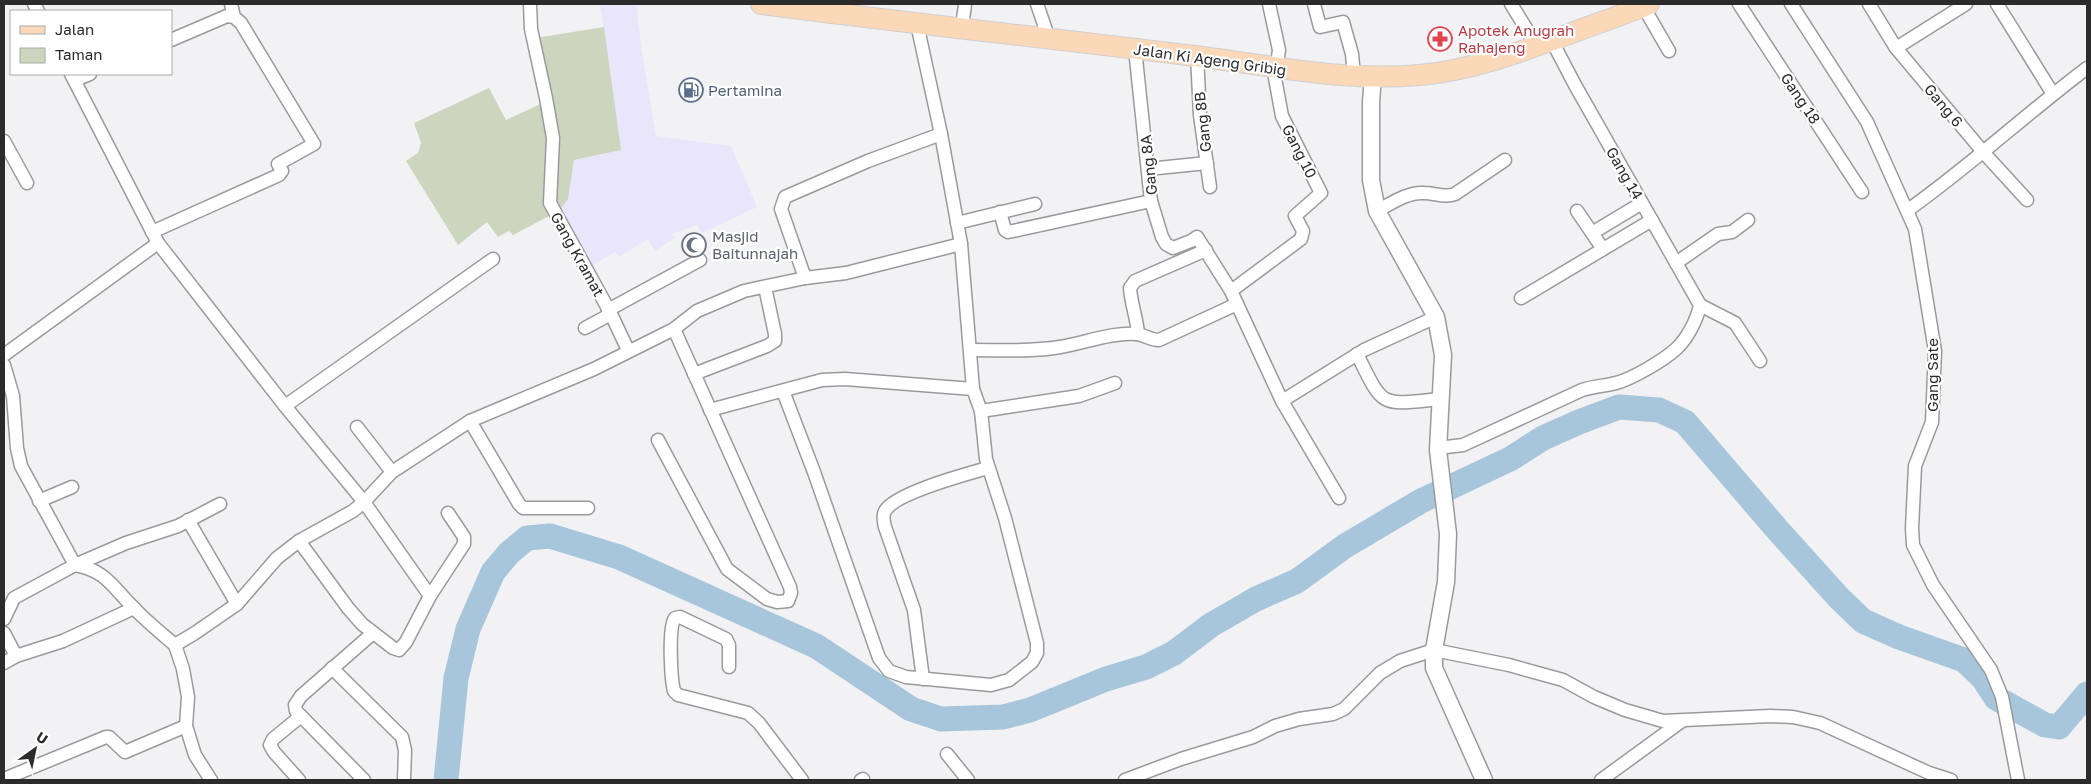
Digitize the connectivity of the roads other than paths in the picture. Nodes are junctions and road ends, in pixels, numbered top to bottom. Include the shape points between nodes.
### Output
1 (231, 4) edge
2 (530, 4) edge
3 (762, 4) edge
4 (965, 4) edge
5 (1037, 4) edge
6 (1269, 4) edge
7 (1314, 4) edge
8 (1511, 4) edge
9 (1739, 4) edge
10 (1791, 4) edge
11 (1870, 4) edge
12 (1966, 4) edge
13 (1997, 4) edge
14 (1646, 5) edge
15 (234, 17) junction
16 (917, 24) junction
17 (962, 28) junction
18 (1049, 39) junction
19 (172, 40) edge
20 (1545, 43) junction
21 (1896, 48) junction
22 (1135, 49) junction
23 (1669, 51) dead end
24 (1197, 56) junction
25 (1277, 68) junction
26 (2087, 68) edge
27 (1363, 76) junction
28 (73, 77) edge
29 (2053, 94) junction
30 (941, 134) junction
31 (5, 147) edge
32 (1984, 153) junction
33 (1505, 160) dead end
34 (1206, 163) junction
35 (1148, 169) junction
36 (27, 183) dead end
37 (1210, 187) dead end
38 (1862, 192) dead end
39 (2027, 200) dead end
40 (1151, 201) junction
41 (1642, 203) junction
42 (1035, 204) dead end
43 (1908, 210) junction
44 (1377, 211) junction
45 (1577, 211) dead end
46 (1000, 212) junction
47 (1652, 220) junction
48 (1748, 220) dead end
49 (957, 223) junction
50 (1592, 233) junction
51 (155, 237) junction
52 (961, 244) junction
53 (1603, 249) junction
54 (1206, 250) junction
55 (492, 259) dead end
56 (700, 260) dead end
57 (1676, 263) junction
58 (805, 278) junction
59 (765, 287) junction
60 (1231, 291) junction
61 (1521, 298) dead end
62 (1238, 304) junction
63 (1700, 305) junction
64 (610, 312) junction
65 (1436, 317) junction
66 (585, 328) dead end
67 (674, 329) junction
68 (1138, 334) junction
69 (628, 350) junction
70 (971, 350) junction
71 (1357, 354) junction
72 (4, 355) edge
73 (1760, 361) dead end
74 (4, 366) edge
75 (694, 374) junction
76 (1115, 384) dead end
77 (974, 389) junction
78 (783, 391) junction
79 (1440, 399) junction
80 (1282, 401) junction
81 (284, 406) junction
82 (710, 410) junction
83 (981, 411) junction
84 (470, 421) junction
85 (357, 427) dead end
86 (658, 440) dead end
87 (1438, 449) junction
88 (988, 468) junction
89 (392, 472) junction
90 (72, 487) dead end
91 (1339, 498) dead end
92 (39, 501) junction
93 (364, 502) junction
94 (220, 504) dead end
95 (588, 508) dead end
96 (448, 514) dead end
97 (188, 520) junction
98 (299, 541) junction
99 (76, 565) junction
100 (430, 596) junction
101 (237, 604) junction
102 (134, 608) junction
103 (4, 619) edge
104 (4, 633) edge
105 (373, 633) junction
106 (1436, 643) junction
107 (175, 645) junction
108 (16, 656) junction
109 (4, 663) edge
110 (729, 667) dead end
111 (332, 668) junction
112 (923, 679) junction
113 (301, 716) junction
114 (1682, 721) junction
115 (186, 726) junction
116 (947, 754) dead end
117 (4, 780) edge
118 (211, 780) edge
119 (298, 780) edge
120 (364, 780) edge
121 (404, 780) edge
122 (802, 780) edge
123 (968, 780) edge
124 (1125, 780) edge
125 (1484, 780) edge
126 (1601, 780) edge
127 (1952, 780) edge
128 (2018, 780) edge

1 - 15 street
2 - 64 street, Gang Kramat via 531,29 553,138 550,203
3 - 16 main road, Jalan Ki Ageng Gribig
4 - 17 street
5 - 18 street
6 - 25 street via 1279,50
7 - 27 street via 1320,27 1344,22 1352,54
8 - 20 street, Gang 14
9 - 38 street, Gang 18
10 - 43 street, Gang Sate via 1866,122
11 - 21 street, Gang 6
12 - 21 street
13 - 29 street
14 - 20 main road, Jalan Ki Ageng Gribig
14 - 23 street
15 - 19 street via 227,16
15 - 51 street via 241,23 314,144 278,164 282,171 279,175
16 - 17 main road, Jalan Ki Ageng Gribig
16 - 30 street
17 - 18 main road, Jalan Ki Ageng Gribig
18 - 22 main road, Jalan Ki Ageng Gribig
20 - 27 main road, Jalan Ki Ageng Gribig via 1464,69 1419,75
20 - 41 street, Gang 14 via 1575,85
21 - 32 street, Gang 6
22 - 24 main road, Jalan Ki Ageng Gribig
22 - 35 street, Gang 8A
24 - 25 main road, Jalan Ki Ageng Gribig
24 - 34 street, Gang 8B
25 - 27 main road, Jalan Ki Ageng Gribig
25 - 60 street, Gang 10 via 1275,78 1282,116 1321,191 1296,215 1304,235
26 - 29 street
27 - 44 street via 1371,102 1371,180
28 - 51 street
29 - 32 street
30 - 49 street
30 - 58 street via 785,197 781,209
31 - 36 street
32 - 39 street, Gang 6
32 - 43 street
33 - 44 street via 1450,197 1410,194
34 - 35 street
34 - 37 street, Gang 8B
35 - 40 street, Gang 8A
40 - 46 street via 1008,232
40 - 54 street, Gang 8A via 1162,237 1170,247 1184,244 1197,236
41 - 47 street, Gang 14
41 - 50 street
42 - 46 street
43 - 128 street, Gang Sate via 1915,229 1935,351 1932,422 1915,466 1913,545 1933,585 1991,670 2002,696
44 - 65 street
45 - 50 street
46 - 49 street
47 - 53 street
47 - 57 street, Gang 14
48 - 57 street via 1732,232 1721,232
49 - 52 street
50 - 53 street
51 - 72 street
51 - 81 street
52 - 58 street via 846,272
52 - 70 street
53 - 61 street
54 - 60 street
54 - 68 street via 1135,282 1130,288
55 - 81 street
56 - 64 street
57 - 63 street, Gang 14
58 - 59 street
59 - 67 street via 744,291 697,311
59 - 75 street via 775,341
60 - 62 street
62 - 68 street via 1159,340
62 - 80 street
63 - 73 street via 1735,324
63 - 87 street via 1696,318 1676,350 1636,375 1615,384 1582,390 1463,445
64 - 66 street
64 - 69 street, Gang Kramat
65 - 71 street
65 - 79 street via 1443,355
67 - 69 street
67 - 75 street
68 - 70 street via 1060,347
69 - 84 street via 594,369
70 - 77 street
71 - 79 street via 1376,392 1386,400 1399,403
71 - 80 street
74 - 92 street via 15,409 21,466
75 - 82 street
76 - 83 street via 1078,396
77 - 78 street via 844,379 822,380
77 - 83 street
78 - 82 street
78 - 112 street via 879,658 890,670 906,677
79 - 87 street
80 - 91 street
81 - 93 street
82 - 86 street via 790,587 788,601 767,599 727,569
83 - 88 street
84 - 89 street
84 - 95 street via 524,508
85 - 89 street
87 - 106 street via 1448,534 1446,582
88 - 112 street via 922,489 895,503 883,517 914,610
88 - 112 street via 1005,518 1037,653 1032,662 1009,680 991,685
89 - 93 street
90 - 92 street
92 - 99 street
93 - 98 street
93 - 100 street
94 - 97 street
96 - 100 street via 464,537 464,544
97 - 99 street
97 - 101 street
98 - 101 street via 277,558
98 - 105 street via 348,608
99 - 102 street via 98,572
99 - 103 street via 14,598
100 - 105 street via 399,650
101 - 107 street
102 - 107 street
102 - 108 street via 63,641
104 - 108 street
105 - 111 street
106 - 114 street via 1563,680 1640,716
106 - 124 street via 1380,673 1337,713 1275,726
106 - 125 street via 1436,674
107 - 115 street via 188,697
108 - 109 street
110 - 122 street via 726,639 680,617 674,618 674,691 678,695 748,713
111 - 113 street via 298,700 295,706
111 - 121 street via 402,737 406,758
113 - 119 street via 270,745
113 - 120 street
114 - 126 street
114 - 127 street via 1770,716 1802,719 1820,723 1929,773
115 - 117 street via 125,752 106,737
115 - 118 street via 195,755
116 - 123 street

